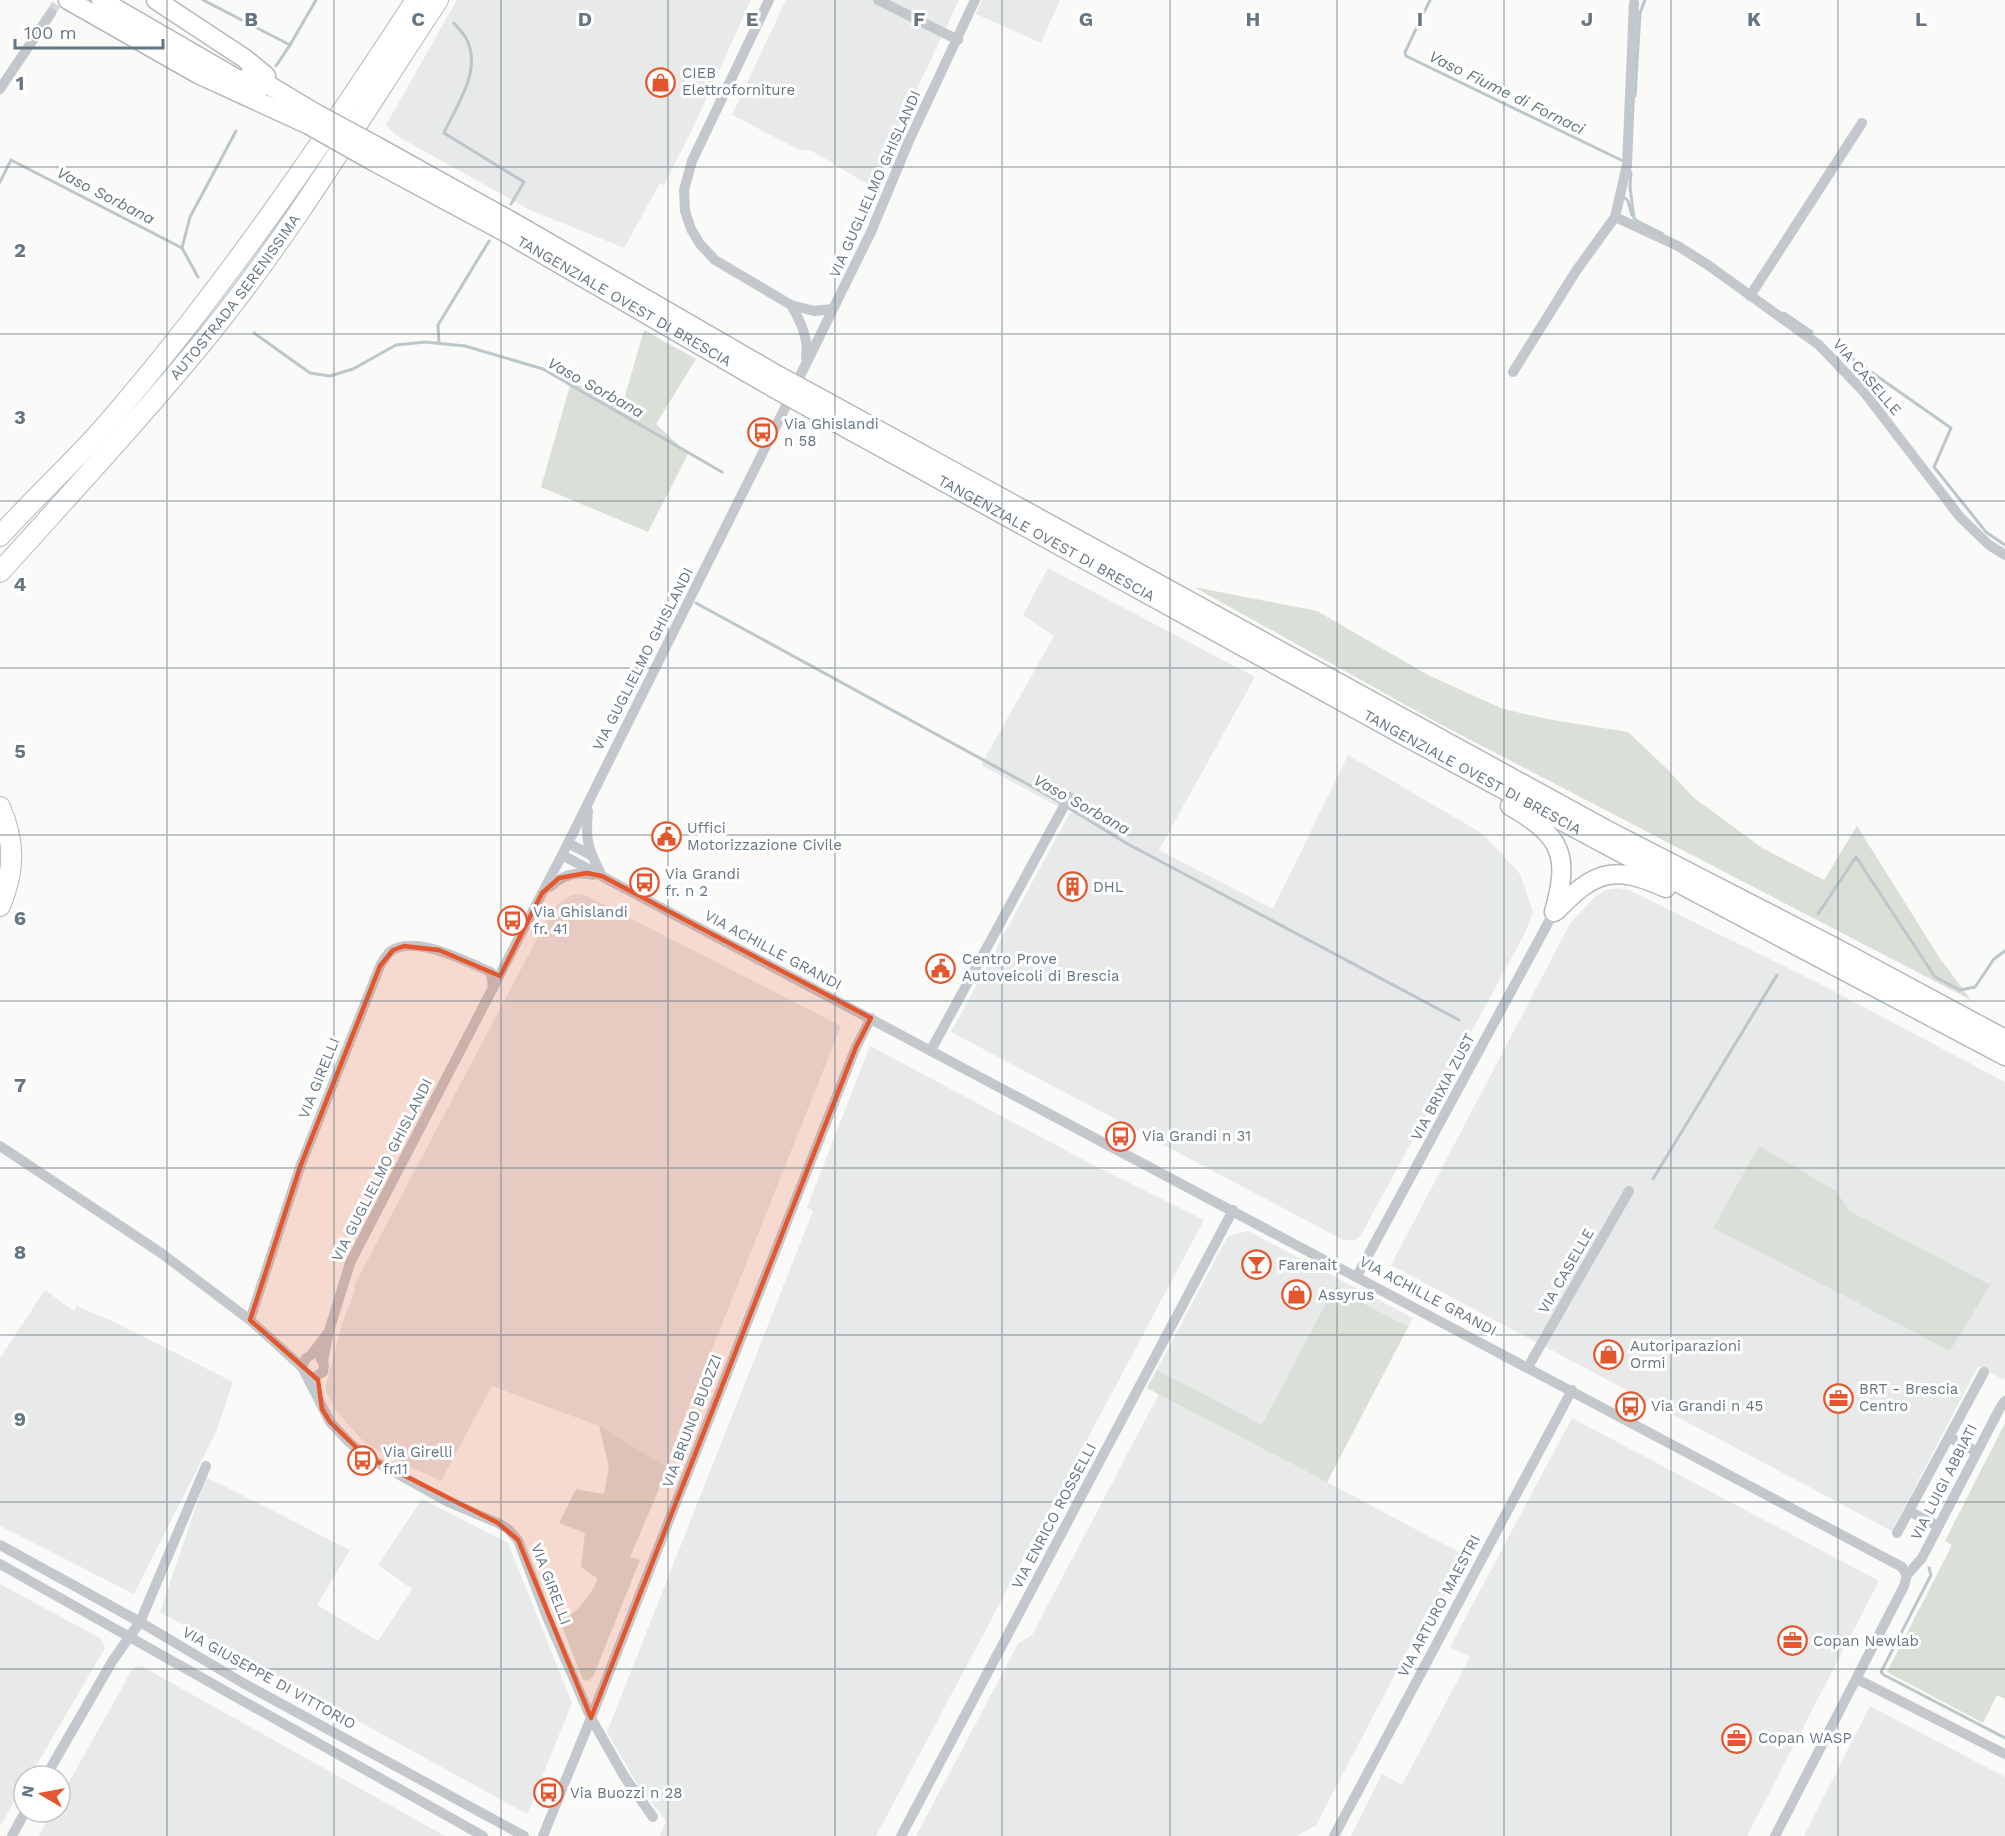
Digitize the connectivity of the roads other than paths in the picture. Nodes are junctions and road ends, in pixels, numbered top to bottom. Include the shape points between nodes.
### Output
1 (68, 0) edge
2 (101, 0) edge
3 (124, 0) edge
4 (156, 0) edge
5 (416, 0) edge
6 (438, 0) edge
7 (769, 0) edge
8 (878, 0) edge
9 (975, 0) edge
10 (1632, 1) edge
11 (53, 6) edge
12 (107, 22) junction
13 (958, 40) junction
14 (0, 89) edge
15 (310, 115) junction
16 (1862, 123) dead end
17 (1615, 217) junction
18 (1750, 296) junction
19 (791, 305) junction
20 (832, 309) junction
21 (1513, 372) dead end
22 (813, 402) junction
23 (786, 406) dead end
24 (1, 535) edge
25 (22, 547) junction
26 (2005, 555) edge
27 (0, 572) edge
28 (0, 586) edge
29 (1412, 740) junction
30 (1069, 797) dead end
31 (589, 802) junction
32 (0, 807) edge
33 (568, 843) junction
34 (562, 855) junction
35 (591, 855) junction
36 (602, 876) junction
37 (542, 893) junction
38 (0, 906) edge
39 (1554, 912) junction
40 (1755, 924) junction
41 (525, 925) junction
42 (491, 972) junction
43 (493, 990) junction
44 (871, 1018) junction
45 (473, 1027) junction
46 (2005, 1039) edge
47 (931, 1050) junction
48 (2005, 1056) edge
49 (0, 1146) edge
50 (1629, 1191) dead end
51 (1233, 1210) junction
52 (1357, 1276) junction
53 (250, 1320) junction
54 (329, 1331) junction
55 (311, 1355) junction
56 (323, 1361) junction
57 (1528, 1367) junction
58 (305, 1371) junction
59 (1984, 1372) dead end
60 (320, 1375) junction
61 (1572, 1390) junction
62 (2005, 1401) edge
63 (322, 1409) junction
64 (1949, 1437) junction
65 (1977, 1452) junction
66 (206, 1467) dead end
67 (1910, 1511) junction
68 (1938, 1526) junction
69 (1898, 1533) dead end
70 (0, 1545) edge
71 (0, 1564) edge
72 (1907, 1575) junction
73 (140, 1622) junction
74 (128, 1637) junction
75 (1857, 1679) junction
76 (591, 1718) junction
77 (2005, 1754) edge
78 (53, 1764) edge
79 (653, 1817) dead end
80 (483, 1836) edge
81 (524, 1836) edge
82 (543, 1836) edge
83 (901, 1836) edge
84 (1334, 1836) edge
85 (1775, 1836) edge

1 - 12 highway
2 - 15 highway, TANGENZIALE OVEST DI BRESCIA via 267,96
3 - 15 highway, TANGENZIALE OVEST DI BRESCIA
4 - 15 highway via 244,58
5 - 24 highway, AUTOSTRADA SERENISSIMA via 320,146 188,324 105,426
6 - 25 highway, AUTOSTRADA SERENISSIMA via 282,237 208,336
7 - 19 street via 692,161 684,190 685,211 700,244 715,260
8 - 13 street
9 - 13 street, VIA GUGLIELMO GHISLANDI
10 - 17 street via 1627,165
11 - 12 highway
11 - 14 street
12 - 15 highway via 198,74
13 - 20 street, VIA GUGLIELMO GHISLANDI
15 - 22 highway, TANGENZIALE OVEST DI BRESCIA, bridge via 503,231
16 - 18 street
17 - 18 street, VIA CASELLE via 1678,246
17 - 21 street
18 - 26 street, VIA CASELLE via 1819,345 1864,392 1960,517
19 - 20 street via 814,311
19 - 20 street, VIA GUGLIELMO GHISLANDI via 805,333 807,349 802,373
22 - 29 highway, TANGENZIALE OVEST DI BRESCIA
22 - 46 highway, TANGENZIALE OVEST DI BRESCIA via 1605,829
23 - 31 street, VIA GUGLIELMO GHISLANDI
25 - 27 highway, AUTOSTRADA SERENISSIMA
25 - 28 highway
29 - 39 highway via 1437,763 1525,814 1554,841 1563,870
29 - 40 highway, TANGENZIALE OVEST DI BRESCIA
30 - 47 street
31 - 33 street, VIA GUGLIELMO GHISLANDI
31 - 35 street via 585,834
32 - 38 highway via 12,852 7,889
33 - 34 street, VIA GUGLIELMO GHISLANDI
33 - 35 street
34 - 36 street, VIA ACHILLE GRANDI
34 - 37 street, VIA GUGLIELMO GHISLANDI
35 - 36 street
36 - 37 street, VIA ACHILLE GRANDI via 577,873 559,878
36 - 44 street, VIA ACHILLE GRANDI
37 - 41 street, VIA GUGLIELMO GHISLANDI
39 - 40 highway via 1588,882 1621,874 1643,879 1710,910
39 - 52 street, VIA BRIXIA ZUST
40 - 48 highway, TANGENZIALE OVEST DI BRESCIA
41 - 42 street, VIA GUGLIELMO GHISLANDI
41 - 43 street, VIA GUGLIELMO GHISLANDI
42 - 43 street
42 - 45 street, VIA GUGLIELMO GHISLANDI
42 - 53 street, VIA GIRELLI via 422,947 404,946 387,955 300,1167
43 - 45 street, VIA GUGLIELMO GHISLANDI
44 - 47 street, VIA ACHILLE GRANDI
44 - 76 street, VIA BRUNO BUOZZI via 855,1047
45 - 54 street, VIA GUGLIELMO GHISLANDI via 350,1263
47 - 51 street, VIA ACHILLE GRANDI
49 - 53 street, VIA GIRELLI via 160,1253
50 - 57 street, VIA CASELLE
51 - 52 street, VIA ACHILLE GRANDI
51 - 83 street, VIA ENRICO ROSSELLI
52 - 57 street, VIA ACHILLE GRANDI
53 - 58 street, VIA GIRELLI
54 - 55 street, VIA GUGLIELMO GHISLANDI
54 - 56 street, VIA GUGLIELMO GHISLANDI
55 - 56 street
55 - 58 street via 306,1358
56 - 60 street
57 - 61 street, VIA ACHILLE GRANDI
58 - 60 street via 315,1377
58 - 63 street, VIA GIRELLI
59 - 64 street
60 - 63 street
61 - 72 street, VIA ACHILLE GRANDI via 1902,1567
61 - 84 street, VIA ARTURO MAESTRI
62 - 65 street, VIA LUIGI ABBIATI
63 - 76 street, VIA GIRELLI via 342,1436 364,1455 446,1500 498,1523 518,1540
64 - 65 street
64 - 67 street
65 - 68 street, VIA LUIGI ABBIATI
66 - 73 street
67 - 68 street
67 - 69 street
68 - 72 street, VIA LUIGI ABBIATI via 1922,1558
70 - 73 street, VIA GIUSEPPE DI VITTORIO
71 - 74 street
72 - 75 street, VIA LUIGI ABBIATI
73 - 74 street
73 - 81 street, VIA GIUSEPPE DI VITTORIO via 243,1683
74 - 78 street
74 - 80 street
75 - 77 street
75 - 85 street, VIA LUIGI ABBIATI
76 - 79 street, VIA GIRELLI
76 - 82 street, VIA BRUNO BUOZZI

